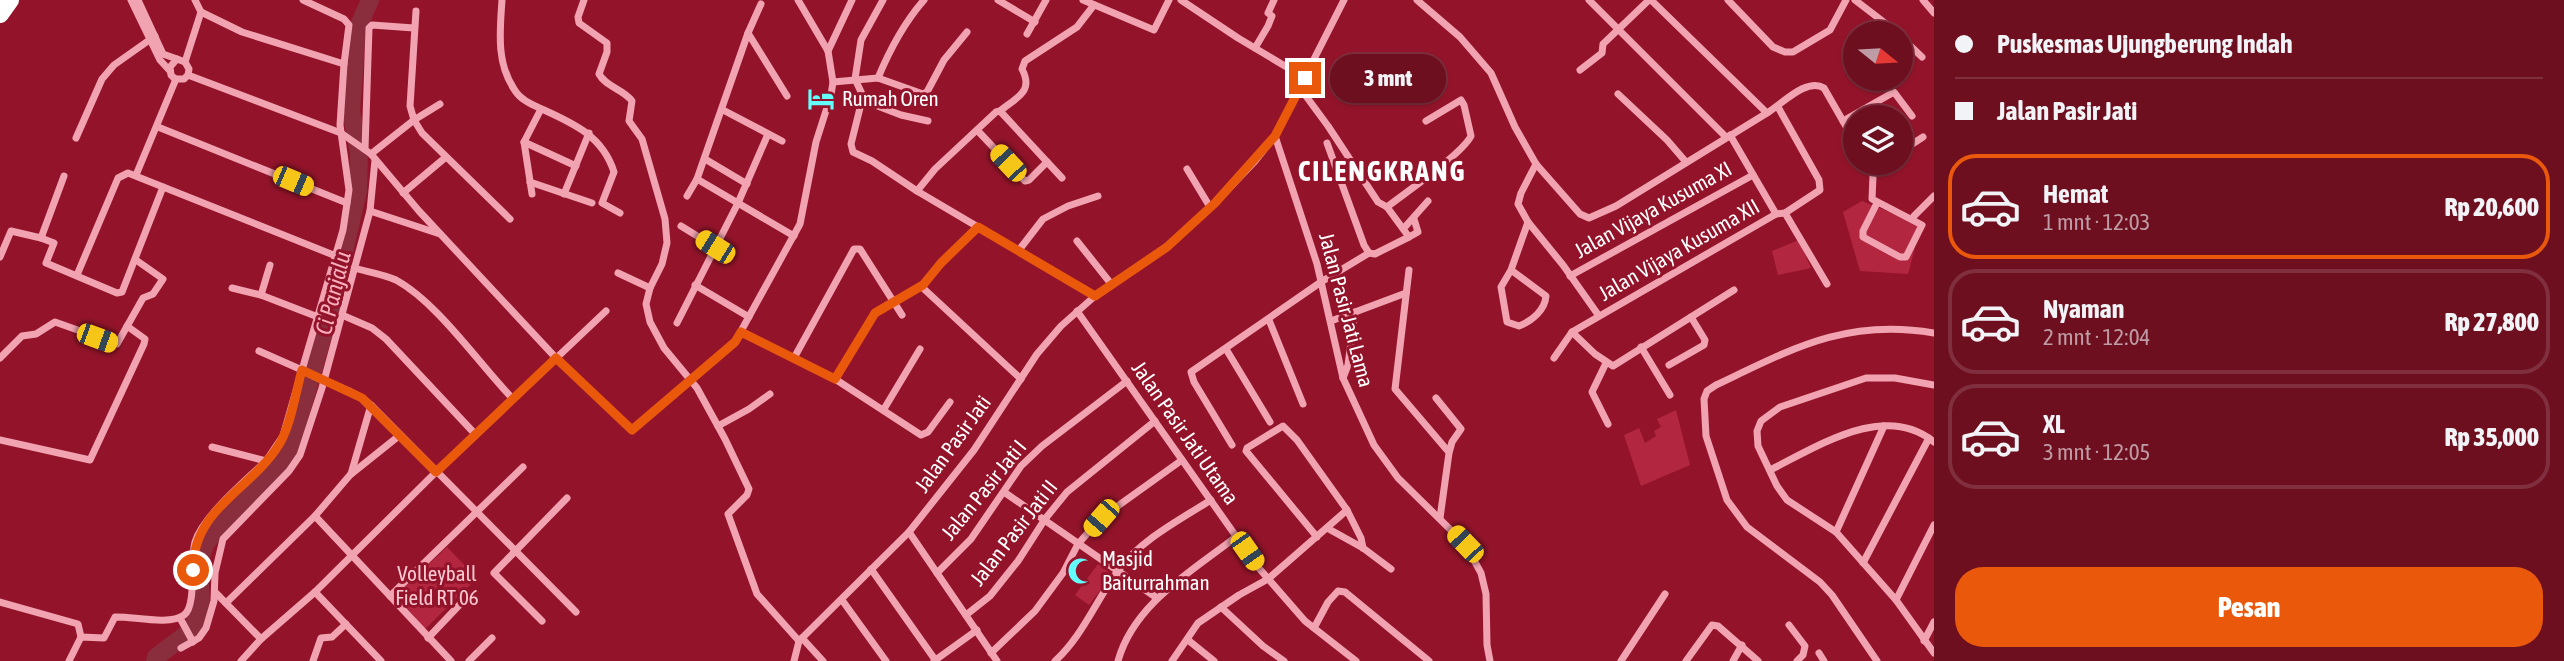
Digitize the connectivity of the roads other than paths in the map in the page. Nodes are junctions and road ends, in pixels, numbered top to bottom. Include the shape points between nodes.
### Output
1 (10, 0) edge
2 (131, 0) edge
3 (138, 0) edge
4 (195, 0) edge
5 (303, 0) edge
6 (502, 0) edge
7 (584, 0) edge
8 (798, 0) edge
9 (852, 0) edge
10 (883, 0) edge
11 (924, 0) edge
12 (998, 0) edge
13 (1046, 0) edge
14 (1083, 0) edge
15 (1105, 0) edge
16 (1169, 0) edge
17 (1181, 0) edge
18 (1274, 0) edge
19 (1344, 0) edge
20 (1417, 0) edge
21 (1589, 0) edge
22 (1650, 0) edge
23 (1728, 0) edge
24 (1846, 0) edge
25 (1855, 0) edge
26 (1923, 0) edge
27 (761, 4) dead end
28 (1098, 7) junction
29 (416, 11) dead end
30 (201, 12) junction
31 (1934, 13) edge
32 (0, 14) edge
33 (1882, 21) edge
34 (1035, 22) junction
35 (414, 28) junction
36 (1618, 28) junction
37 (967, 32) dead end
38 (748, 33) junction
39 (1027, 34) dead end
40 (152, 37) junction
41 (1255, 48) junction
42 (1913, 48) edge
43 (828, 51) junction
44 (1922, 57) dead end
45 (181, 61) junction
46 (344, 64) junction
47 (1580, 70) dead end
48 (170, 71) junction
49 (188, 75) junction
50 (878, 78) junction
51 (1305, 78) junction
52 (176, 79) junction
53 (855, 79) junction
54 (833, 82) junction
55 (1300, 88) junction
56 (1618, 94) dead end
57 (787, 96) dead end
58 (862, 100) junction
59 (440, 104) dead end
60 (1871, 105) edge
61 (1904, 105) edge
62 (1778, 107) junction
63 (541, 109) junction
64 (723, 110) junction
65 (1000, 111) junction
66 (1767, 113) junction
67 (414, 120) junction
68 (928, 121) dead end
69 (1426, 121) dead end
70 (1843, 121) edge
71 (158, 127) junction
72 (978, 131) junction
73 (341, 133) junction
74 (589, 133) junction
75 (768, 134) junction
76 (1275, 136) junction
77 (1728, 136) junction
78 (1923, 136) dead end
79 (76, 138) dead end
80 (782, 141) dead end
81 (524, 142) junction
82 (1327, 143) dead end
83 (1913, 143) edge
84 (368, 152) junction
85 (446, 157) junction
86 (705, 159) junction
87 (1047, 162) junction
88 (1686, 162) junction
89 (1536, 164) junction
90 (576, 166) junction
91 (1187, 169) dead end
92 (1753, 174) junction
93 (136, 175) junction
94 (1872, 175) edge
95 (64, 176) dead end
96 (1062, 178) dead end
97 (697, 179) junction
98 (530, 182) junction
99 (747, 184) junction
100 (163, 187) junction
101 (917, 191) junction
102 (403, 193) junction
103 (532, 194) dead end
104 (564, 194) junction
105 (687, 196) dead end
106 (1098, 196) dead end
107 (1934, 196) edge
108 (1428, 201) dead end
109 (347, 203) junction
110 (592, 203) dead end
111 (738, 203) junction
112 (1877, 203) junction
113 (1210, 207) junction
114 (1387, 207) junction
115 (370, 211) junction
116 (1786, 213) junction
117 (620, 214) dead end
118 (1776, 214) junction
119 (1914, 216) dead end
120 (510, 219) dead end
121 (1414, 219) junction
122 (1528, 222) junction
123 (681, 226) dead end
124 (978, 227) junction
125 (1404, 228) junction
126 (441, 234) junction
127 (794, 236) junction
128 (1409, 237) junction
129 (41, 238) junction
130 (1077, 241) dead end
131 (715, 247) junction
132 (1019, 250) junction
133 (1369, 253) junction
134 (335, 256) junction
135 (0, 257) edge
136 (136, 260) junction
137 (270, 265) dead end
138 (354, 268) junction
139 (1409, 270) dead end
140 (1511, 270) junction
141 (618, 273) dead end
142 (77, 275) junction
143 (1570, 275) junction
144 (1321, 282) junction
145 (1827, 284) dead end
146 (695, 285) junction
147 (923, 285) junction
148 (1112, 285) junction
149 (232, 288) dead end
150 (650, 288) junction
151 (1734, 290) dead end
152 (1406, 293) junction
153 (261, 295) junction
154 (1095, 296) junction
155 (893, 302) junction
156 (606, 311) dead end
157 (1077, 311) junction
158 (1356, 312) junction
159 (902, 314) dead end
160 (342, 315) junction
161 (1600, 316) junction
162 (318, 317) junction
163 (749, 317) junction
164 (1691, 317) junction
165 (1269, 320) junction
166 (1331, 321) junction
167 (677, 323) dead end
168 (127, 326) junction
169 (741, 332) junction
170 (1572, 332) junction
171 (1934, 334) edge
172 (1641, 347) junction
173 (920, 349) dead end
174 (1226, 349) junction
175 (259, 351) dead end
176 (0, 358) edge
177 (556, 358) junction
178 (794, 358) junction
179 (1554, 358) dead end
180 (1606, 362) junction
181 (1669, 365) dead end
182 (304, 371) junction
183 (321, 378) junction
184 (1343, 378) junction
185 (835, 379) junction
186 (1021, 379) junction
187 (692, 380) junction
188 (1127, 382) junction
189 (1934, 385) edge
190 (770, 394) dead end
191 (1670, 395) dead end
192 (1436, 398) dead end
193 (513, 399) junction
194 (950, 402) dead end
195 (1303, 404) dead end
196 (371, 405) junction
197 (884, 410) junction
198 (1155, 421) junction
199 (1270, 422) dead end
200 (1608, 424) dead end
201 (718, 426) junction
202 (1884, 426) junction
203 (400, 435) junction
204 (476, 435) junction
205 (0, 440) edge
206 (1931, 440) edge
207 (1232, 445) dead end
208 (212, 447) dead end
209 (1447, 450) dead end
210 (1182, 460) junction
211 (266, 461) junction
212 (523, 467) dead end
213 (1770, 470) junction
214 (436, 472) junction
215 (350, 475) junction
216 (1004, 492) junction
217 (567, 498) dead end
218 (1211, 500) junction
219 (1347, 510) junction
220 (475, 511) junction
221 (315, 516) junction
222 (1440, 518) junction
223 (1045, 519) junction
224 (1934, 525) edge
225 (1327, 528) junction
226 (909, 532) junction
227 (1836, 533) junction
228 (1237, 536) junction
229 (1317, 537) junction
230 (1078, 544) junction
231 (1363, 548) junction
232 (516, 550) junction
233 (352, 555) junction
234 (1863, 563) junction
235 (871, 569) junction
236 (1391, 569) dead end
237 (1117, 571) junction
238 (937, 573) junction
239 (1268, 579) junction
240 (215, 592) junction
241 (315, 592) junction
242 (1665, 594) dead end
243 (390, 596) junction
244 (466, 598) dead end
245 (1157, 598) junction
246 (842, 600) junction
247 (1896, 600) junction
248 (0, 602) edge
249 (226, 603) junction
250 (1221, 607) junction
251 (576, 612) dead end
252 (966, 615) junction
253 (181, 621) junction
254 (542, 621) dead end
255 (1934, 622) edge
256 (346, 624) junction
257 (1789, 625) dead end
258 (1314, 628) junction
259 (977, 630) junction
260 (81, 638) junction
261 (191, 638) junction
262 (428, 638) junction
263 (492, 638) dead end
264 (261, 639) junction
265 (800, 639) junction
266 (1188, 640) junction
267 (1924, 641) junction
268 (1742, 645) junction
269 (181, 648) dead end
270 (991, 653) junction
271 (1819, 653) dead end
272 (1934, 653) edge
273 (69, 661) edge
274 (241, 661) edge
275 (313, 661) edge
276 (381, 661) edge
277 (451, 661) edge
278 (469, 661) edge
279 (794, 661) edge
280 (823, 661) edge
281 (886, 661) edge
282 (935, 661) edge
283 (997, 661) edge
284 (1055, 661) edge
285 (1118, 661) edge
286 (1172, 661) edge
287 (1214, 661) edge
288 (1284, 661) edge
289 (1356, 661) edge
290 (1429, 661) edge
291 (1490, 661) edge
292 (1621, 661) edge
293 (1686, 661) edge
294 (1733, 661) edge
295 (1758, 661) edge
296 (1797, 661) edge
297 (1824, 661) edge
298 (1877, 661) edge

1 - 32 highway
2 - 40 street
3 - 40 street
4 - 30 street
5 - 46 street via 349,25
6 - 63 street via 500,43 507,75 515,91
7 - 150 street via 579,23 608,46 598,74 632,101 629,121 642,139 666,219 667,243
8 - 43 street
9 - 43 street
10 - 53 street via 861,40
11 - 50 street via 891,47
12 - 34 street
13 - 34 street
14 - 28 street
15 - 28 street
16 - 28 street via 1154,30
17 - 41 street
18 - 41 street via 1268,13 1272,16
19 - 51 street
20 - 89 street via 1460,37 1491,73
21 - 36 street
22 - 36 street
22 - 66 street
23 - 24 street via 1773,47 1785,52 1793,52 1830,30
25 - 33 street
26 - 31 street
27 - 38 street
28 - 65 street via 1022,66 1026,88
29 - 35 street
30 - 45 street
30 - 46 street via 242,32
34 - 39 street
35 - 67 street via 410,106
35 - 84 street via 369,28
36 - 47 street via 1602,45 1602,53
36 - 77 street
37 - 50 street via 944,60 927,92 903,89
38 - 57 street
38 - 64 street
40 - 45 street via 163,54
40 - 48 street via 160,60
40 - 79 street via 102,79
41 - 51 street
42 - 44 street
43 - 54 street
45 - 48 street
45 - 49 street via 189,69
46 - 73 street
48 - 52 street
49 - 52 street
49 - 73 street
50 - 53 street
51 - 55 street
52 - 71 street
53 - 54 street
53 - 58 street
54 - 127 street
55 - 76 street
55 - 114 street via 1378,202
56 - 88 street
58 - 68 street
58 - 101 street via 853,152
59 - 67 street
60 - 61 street via 1894,92
62 - 66 street
62 - 70 street via 1802,89 1818,84
62 - 116 street via 1821,186
63 - 74 street
63 - 81 street
64 - 75 street
64 - 86 street
65 - 72 street
65 - 87 street
66 - 77 street
67 - 84 street
67 - 85 street
69 - 114 street via 1461,100 1469,139
71 - 93 street
71 - 109 street
72 - 87 street via 1025,181
72 - 101 street
73 - 84 street
73 - 109 street
74 - 90 street
74 - 117 street via 613,169 603,205
75 - 80 street
75 - 99 street
76 - 113 street
76 - 144 street, Jalan Pasir Jati Lama
77 - 88 street
77 - 92 street
78 - 83 street
81 - 90 street
81 - 98 street
82 - 133 street
84 - 102 street
84 - 115 street
85 - 102 street
85 - 120 street
86 - 97 street
86 - 99 street
87 - 96 street
88 - 89 street via 1589,218 1580,214
89 - 122 street via 1518,204
90 - 104 street
91 - 113 street
92 - 118 street
92 - 143 street, Jalan Vijaya Kusuma XI
93 - 100 street
93 - 142 street via 118,178
94 - 112 street via 1871,195
95 - 129 street
97 - 105 street
97 - 111 street
98 - 103 street
98 - 104 street
99 - 111 street
100 - 134 street
100 - 136 street
101 - 124 street
102 - 126 street
104 - 110 street
106 - 132 street via 1043,219
107 - 119 street
108 - 121 street
109 - 134 street
111 - 127 street
111 - 131 street
112 - 112 street via 1863,237 1906,257 1922,225
113 - 148 street, Jalan Pasir Jati via 1167,247
114 - 125 street
115 - 126 street
115 - 138 street
116 - 118 street
116 - 145 street
118 - 161 street, Jalan Vijaya Kusuma XII
121 - 125 street
121 - 128 street via 1418,232
122 - 140 street
122 - 143 street
123 - 131 street
124 - 132 street
124 - 147 street
125 - 128 street
126 - 177 street
127 - 163 street
128 - 133 street
129 - 135 street via 11,231
129 - 142 street via 54,243 46,263
130 - 148 street
131 - 146 street
132 - 154 street
133 - 144 street
134 - 162 street
136 - 142 street via 122,292
136 - 168 street via 163,279 153,294 143,298
137 - 153 street
138 - 160 street
138 - 193 street via 386,276 408,289 435,312
139 - 152 street
140 - 140 street via 1546,296 1542,309 1520,326 1507,321 1501,298 1501,287
141 - 150 street
143 - 161 street
144 - 165 street
144 - 166 street, Jalan Pasir Jati Lama
146 - 163 street
146 - 167 street
147 - 155 street
147 - 186 street
148 - 154 street, Jalan Pasir Jati
149 - 153 street
150 - 187 street via 646,304 650,323 664,348
151 - 164 street
152 - 158 street
152 - 209 street via 1395,388
153 - 162 street
154 - 157 street, Jalan Pasir Jati
155 - 159 street
155 - 178 street via 860,249 854,249
155 - 185 street via 875,313
156 - 177 street
157 - 186 street, Jalan Pasir Jati
157 - 188 street, Jalan Pasir Jati Utama
158 - 166 street
158 - 184 street
160 - 183 street
160 - 204 street via 386,339
161 - 170 street, Jalan Vijaya Kusuma XII
162 - 182 street
163 - 169 street
164 - 172 street
164 - 181 street via 1704,345
165 - 174 street
165 - 195 street
166 - 184 street, Jalan Pasir Jati Lama
168 - 176 street via 115,344 55,322 36,334 22,336
168 - 205 street via 145,339 144,344 90,460
169 - 178 street
169 - 187 street
170 - 179 street
170 - 180 street
171 - 298 street via 1902,328 1842,333 1724,382 1707,391 1704,399 1706,436 1727,500 1747,527 1820,582
172 - 180 street via 1613,366
172 - 191 street
173 - 197 street
174 - 199 street
174 - 207 street via 1191,372
175 - 182 street
177 - 187 street via 632,430
177 - 193 street
178 - 185 street
180 - 200 street via 1592,392
182 - 183 street
182 - 211 street via 283,436
183 - 196 street
183 - 240 street via 300,456 223,539
184 - 222 street, Jalan Pasir Jati Lama via 1374,445 1398,478
185 - 197 street
186 - 226 street, Jalan Pasir Jati via 974,450
187 - 201 street
188 - 198 street, Jalan Pasir Jati Utama
188 - 216 street, Jalan Pasir Jati I via 1042,446
189 - 213 street via 1895,378 1866,379 1780,407 1761,421 1756,431
190 - 201 street
192 - 222 street via 1461,429 1449,453
193 - 204 street
194 - 197 street via 921,435
196 - 203 street
196 - 215 street
198 - 210 street, Jalan Pasir Jati Utama
198 - 223 street, Jalan Pasir Jati II via 1067,492
201 - 265 street via 748,489 728,514 745,564 757,594
202 - 206 street via 1911,428
202 - 213 street via 1846,434
202 - 227 street
203 - 214 street
203 - 215 street
204 - 214 street
206 - 234 street
208 - 211 street
210 - 218 street, Jalan Pasir Jati Utama
210 - 230 street via 1101,518
211 - 253 street via 230,495 195,540 188,611
212 - 220 street
213 - 227 street via 1787,500
214 - 220 street
214 - 233 street
215 - 221 street
216 - 223 street
216 - 238 street, Jalan Pasir Jati I via 971,539
217 - 232 street
218 - 228 street, Jalan Pasir Jati Utama
218 - 237 street via 1140,548
219 - 225 street
219 - 229 street via 1286,427 1247,448
219 - 231 street
220 - 232 street
220 - 243 street
221 - 233 street
221 - 249 street
222 - 291 street, Jalan Pasir Jati Lama via 1465,544 1481,573
223 - 230 street
223 - 252 street, Jalan Pasir Jati II via 990,596
224 - 247 street
225 - 229 street
225 - 231 street
226 - 235 street, Jalan Pasir Jati
226 - 238 street
227 - 234 street
228 - 239 street, Jalan Pasir Jati Utama
228 - 245 street
229 - 239 street
230 - 237 street
230 - 270 street via 1035,611
231 - 236 street
232 - 251 street
232 - 254 street via 494,573
233 - 241 street
233 - 243 street
234 - 247 street
235 - 246 street, Jalan Pasir Jati
235 - 282 street
237 - 245 street
237 - 284 street
238 - 252 street
239 - 250 street
239 - 258 street, Jalan Pasir Jati Utama
240 - 249 street
240 - 261 street via 206,628 199,638
241 - 256 street
241 - 264 street
242 - 292 street
243 - 262 street
244 - 262 street
245 - 285 street via 1138,621
246 - 265 street, Jalan Pasir Jati
246 - 281 street
247 - 267 street
248 - 260 street via 78,624
249 - 264 street
250 - 266 street via 1198,623
250 - 288 street
252 - 259 street
253 - 260 street via 117,617 104,638
253 - 261 street
255 - 267 street
256 - 275 street via 332,637 321,638
256 - 276 street
257 - 296 street via 1805,646
258 - 289 street, Jalan Pasir Jati Utama
258 - 290 street via 1333,596 1345,592
259 - 270 street
259 - 282 street
260 - 273 street
261 - 269 street
262 - 277 street
263 - 278 street
264 - 274 street
265 - 279 street
265 - 280 street
266 - 286 street
266 - 287 street
267 - 272 street
268 - 293 street via 1712,625
268 - 294 street
268 - 295 street
270 - 283 street
271 - 297 street

